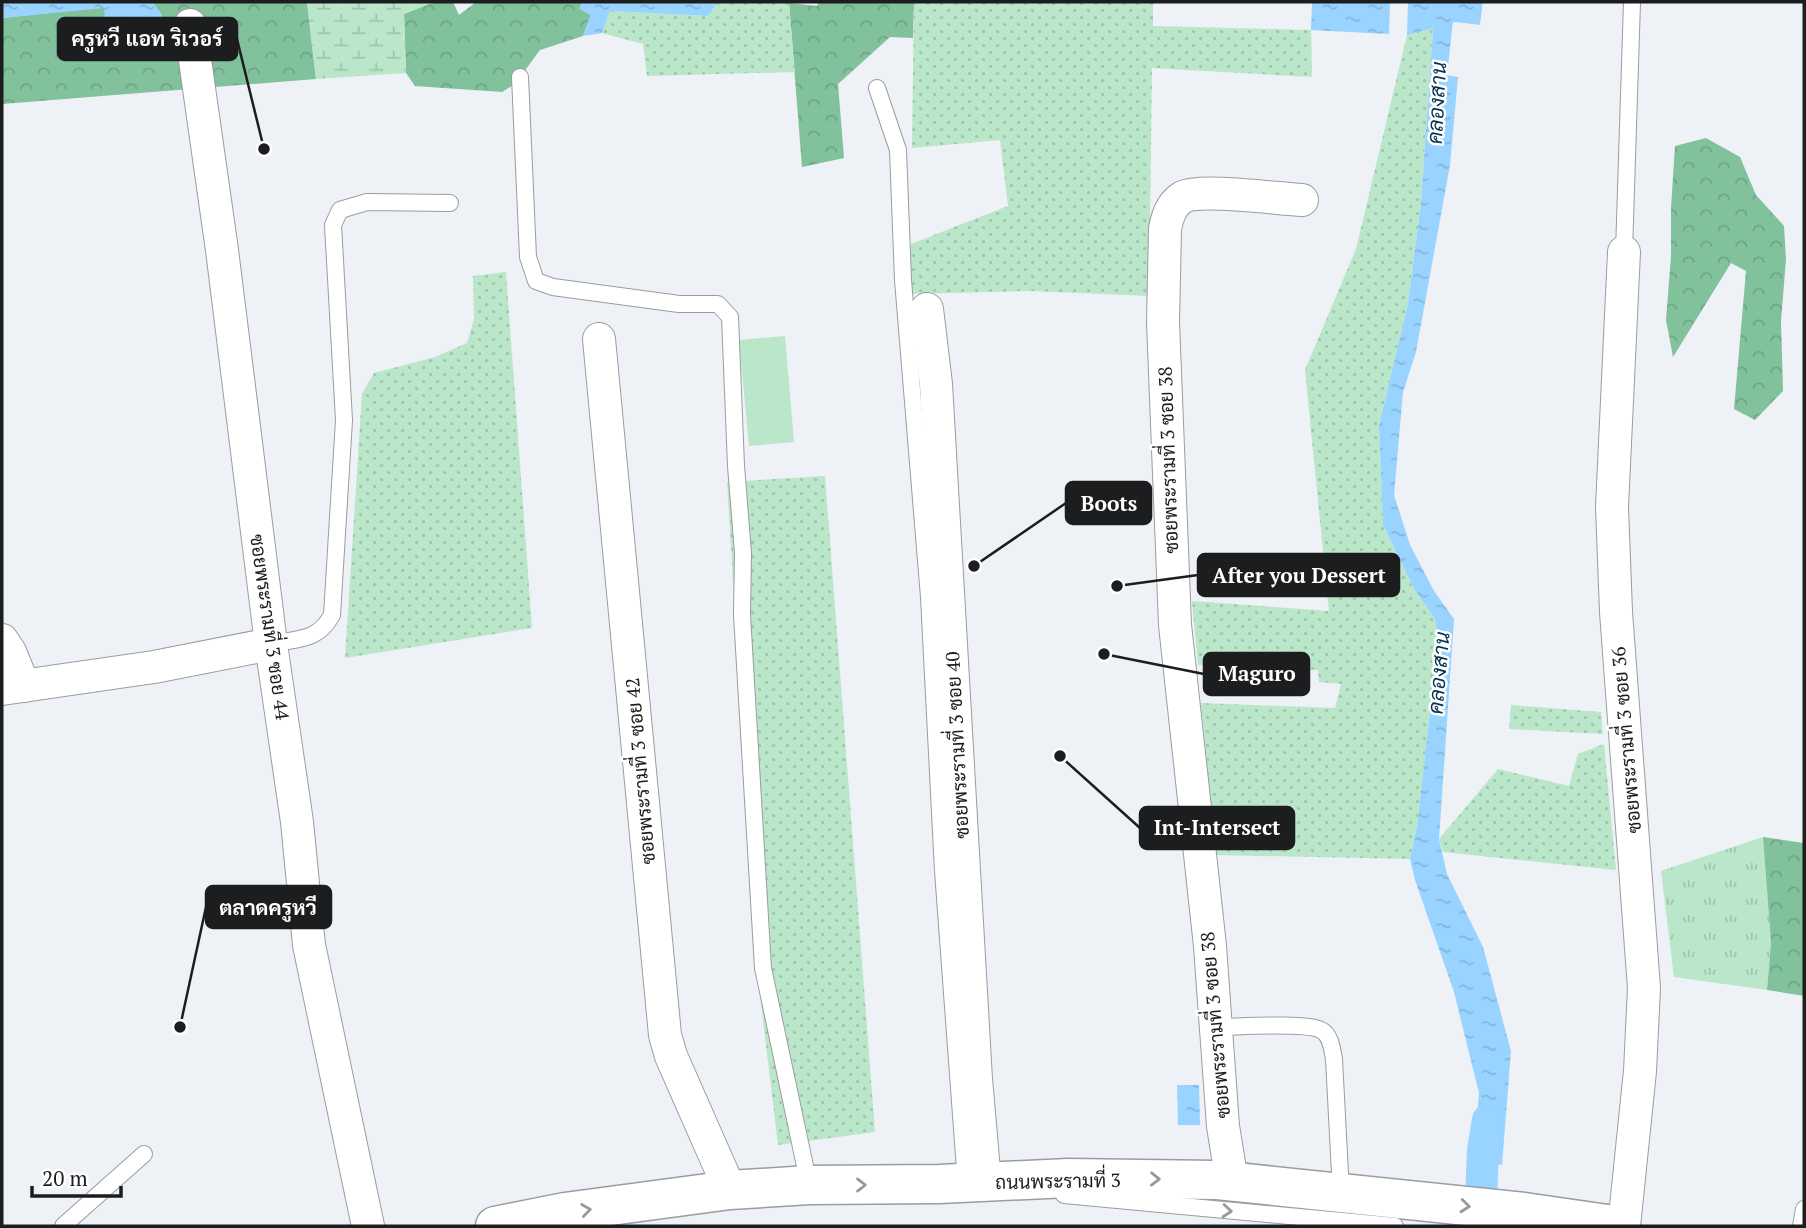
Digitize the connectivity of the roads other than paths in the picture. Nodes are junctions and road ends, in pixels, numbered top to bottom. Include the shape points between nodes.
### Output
1 (1632, 2) edge
2 (190, 25) dead end
3 (520, 77) dead end
4 (877, 88) dead end
5 (1303, 200) dead end
6 (450, 203) dead end
7 (1624, 252) joint
8 (927, 309) dead end
9 (599, 340) dead end
10 (2, 640) edge
11 (271, 644) junction
12 (13, 687) edge
13 (1216, 1027) junction
14 (144, 1154) dead end
15 (1232, 1182) junction
16 (964, 1183) junction
17 (808, 1185) junction
18 (730, 1190) junction
19 (1341, 1193) junction
20 (1804, 1209) edge
21 (1401, 1213) edge
22 (63, 1226) edge
23 (368, 1226) edge
24 (495, 1226) edge
25 (1622, 1226) edge
26 (1801, 1226) edge

1 - 7 lane
2 - 11 street, ซอยพระรามที่ 3 ซอย 44
3 - 17 lane via 528,257 536,281 679,304 718,304 730,317 762,968
4 - 16 lane via 898,150
5 - 13 street, ซอยพระรามที่ 3 ซอย 38 via 1205,194 1184,197 1167,215 1165,229 1163,322 1175,625
6 - 11 lane via 367,202 341,210 333,225 344,420 332,615 316,635
7 - 25 street, ซอยพระรามที่ 3 ซอย 36 via 1613,521 1644,989 1640,1071
8 - 16 street, ซอยพระรามที่ 3 ซอย 40 via 936,384 975,1079
9 - 18 street, ซอยพระรามที่ 3 ซอย 42 via 665,1035
10 - 12 street via 10,652
11 - 12 street
11 - 23 street, ซอยพระรามที่ 3 ซอย 44 via 309,945
13 - 15 street, ซอยพระรามที่ 3 ซอย 38
13 - 19 lane via 1289,1026 1321,1030 1329,1038
14 - 22 lane
16 -> 15 main road, ถนนพระรามที่ 3 via 1068,1178
15 - 19 main road, ถนนพระรามที่ 3
17 -> 16 main road, ถนนพระรามที่ 3
16 -> 21 lane
17 - 18 main road, ถนนพระรามที่ 3
24 -> 18 main road, ถนนพระรามที่ 3
19 - 21 main road, ถนนพระรามที่ 3
20 - 26 lane
21 -> 25 main road, ถนนพระรามที่ 3 via 1524,1212

